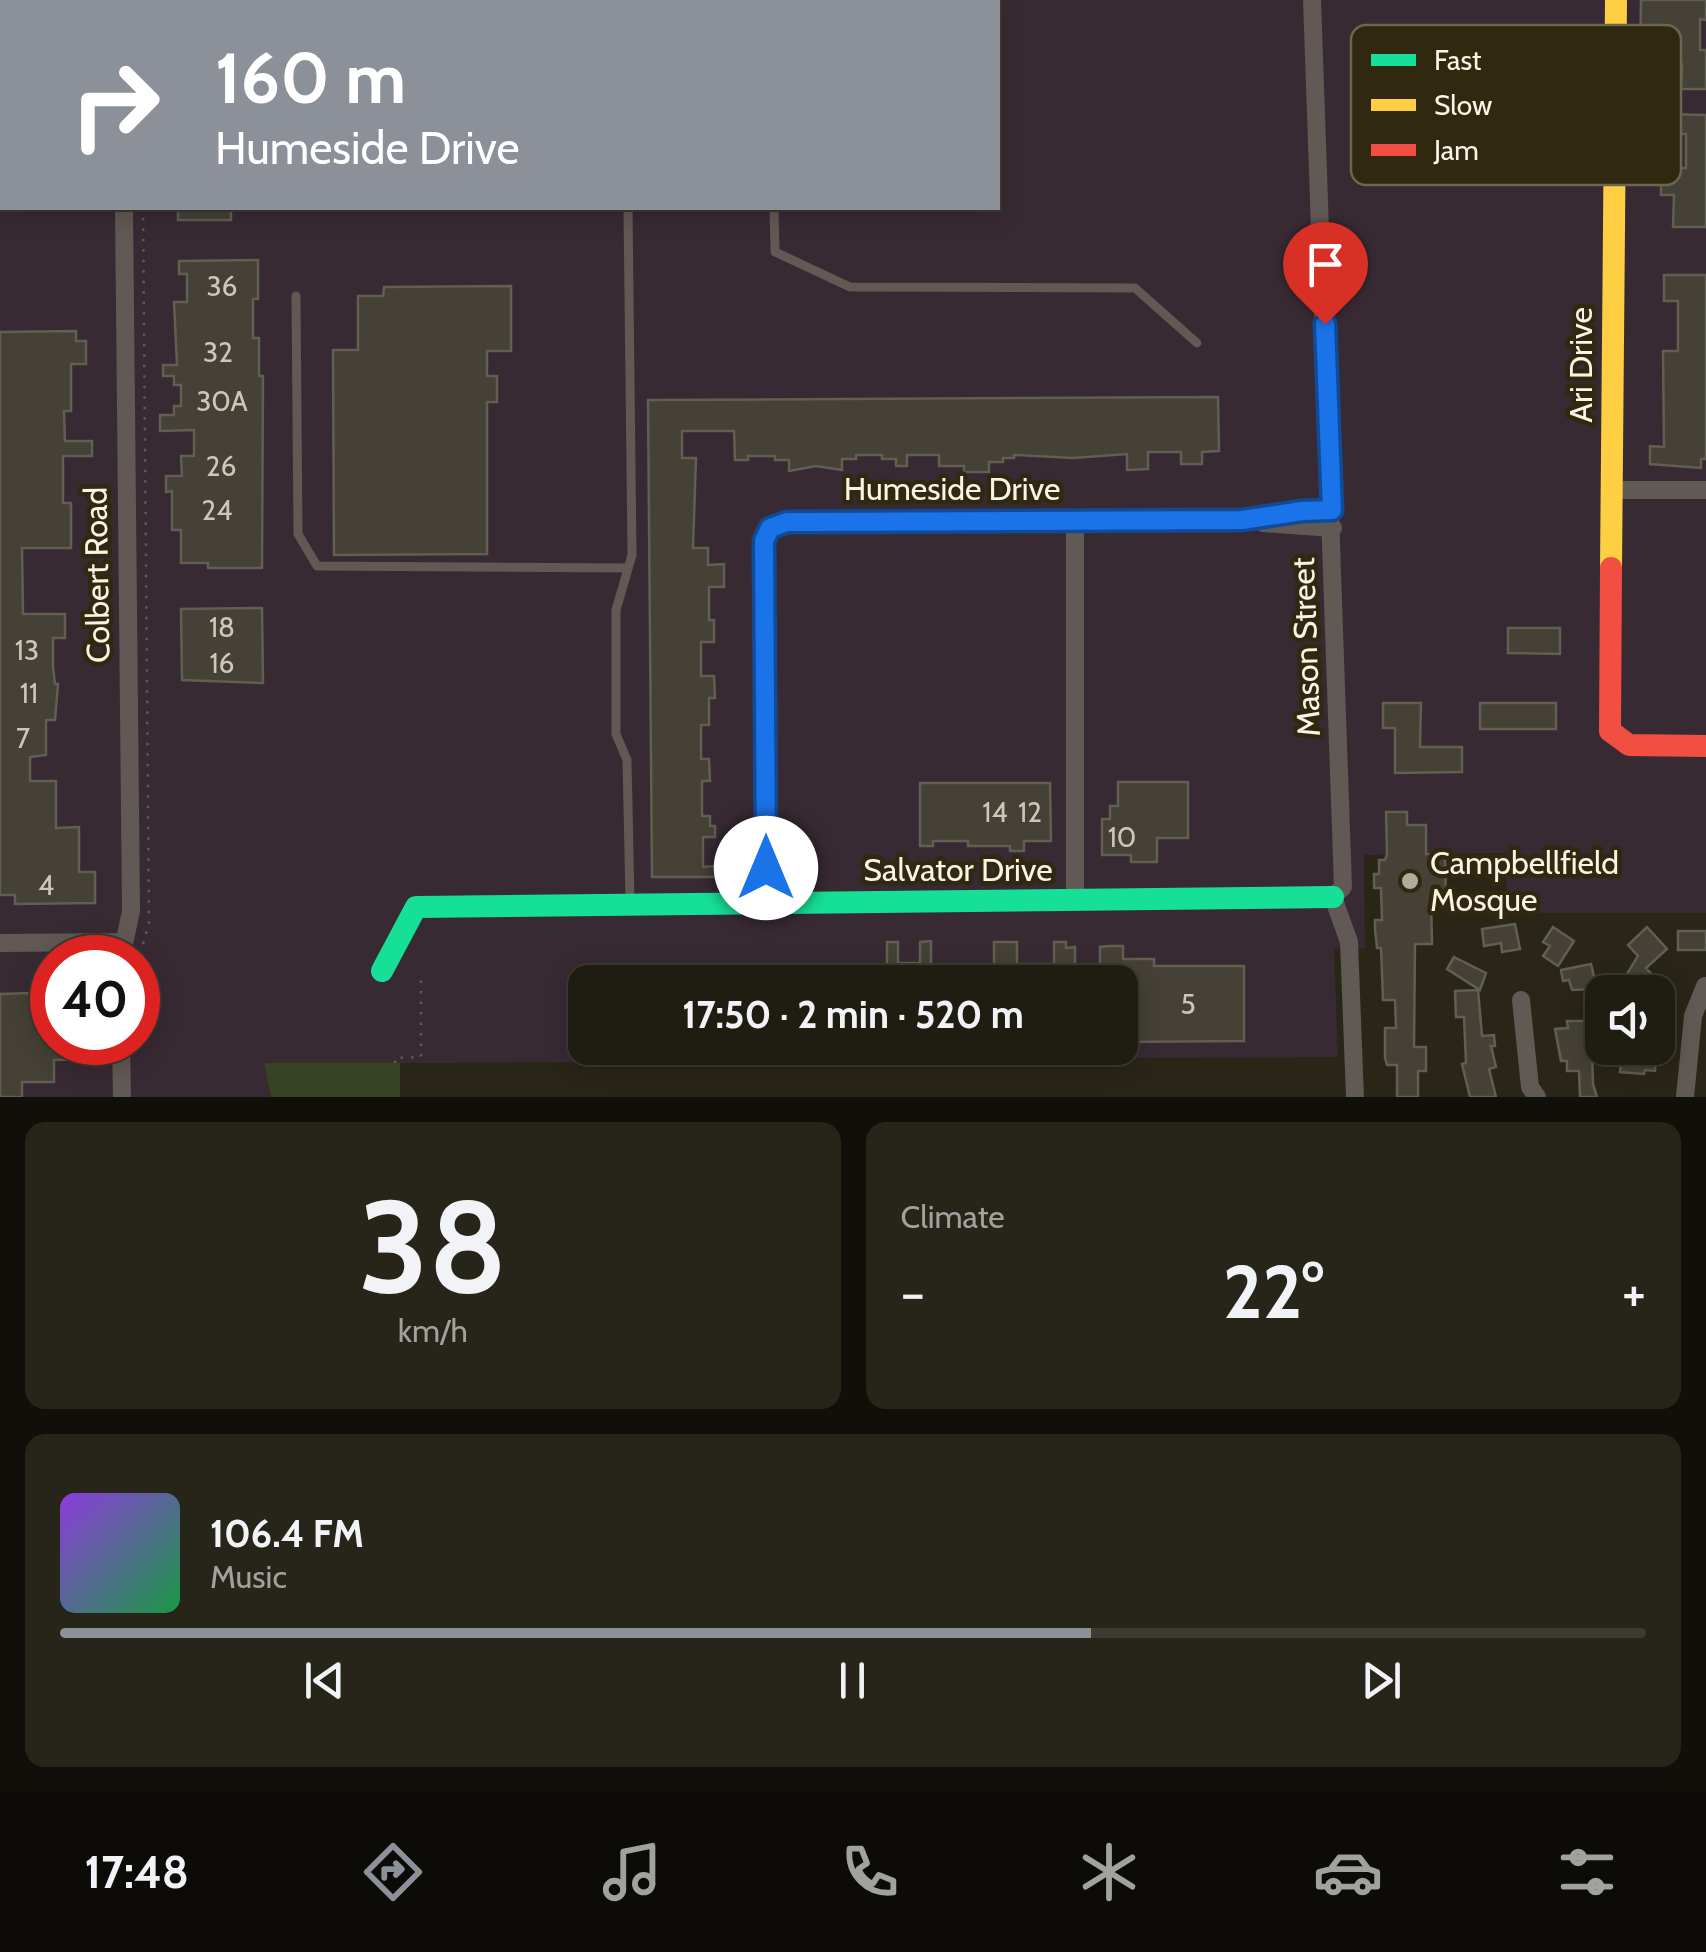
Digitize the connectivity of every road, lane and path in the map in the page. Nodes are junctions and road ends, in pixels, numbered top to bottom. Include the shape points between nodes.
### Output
1 (1616, 0) edge
2 (1313, 3) edge
3 (1616, 25) edge
4 (1615, 185) edge
5 (124, 210) edge
6 (143, 210) edge
7 (628, 210) edge
8 (774, 210) edge
9 (296, 296) dead end
10 (1197, 343) dead end
11 (1613, 490) junction
12 (1706, 490) edge
13 (1332, 519) junction
14 (1075, 521) junction
15 (628, 568) junction
16 (1706, 746) edge
17 (1334, 898) junction
18 (1075, 902) junction
19 (766, 904) junction
20 (630, 905) junction
21 (129, 935) edge
22 (140, 935) edge
23 (0, 943) edge
24 (30, 944) edge
25 (382, 971) dead end
26 (421, 980) dead end
27 (1705, 986) edge
28 (1521, 1000) dead end
29 (395, 1063) dead end
30 (121, 1065) edge
31 (122, 1097) edge
32 (1356, 1097) edge
33 (1537, 1097) edge
34 (1685, 1097) edge

1 - 3 street, Ari Drive
2 - 13 street, Mason Street
4 - 11 street, Ari Drive
5 - 21 street, Colbert Road
6 - 22 path via 150,923
7 - 15 lane
8 - 10 lane via 775,252 850,287 1135,288
9 - 15 lane via 298,534 317,566
11 - 12 street
11 - 16 street, Ari Drive via 1610,731 1629,745
13 - 14 street, Humeside Drive via 1302,511 1242,520
13 - 17 street, Mason Street via 1343,886
14 - 18 street
14 - 19 street, Humeside Drive via 787,522 770,528 764,541
15 - 20 lane via 616,610 616,734 627,760
17 - 18 street, Salvator Drive
17 - 32 street, Mason Street via 1350,942
18 - 19 street, Salvator Drive
19 - 20 street, Salvator Drive
20 - 25 street, Salvator Drive via 416,906
23 - 24 street
26 - 29 path via 421,1058
27 - 34 street via 1693,1016
28 - 33 street via 1530,1087
30 - 31 street

